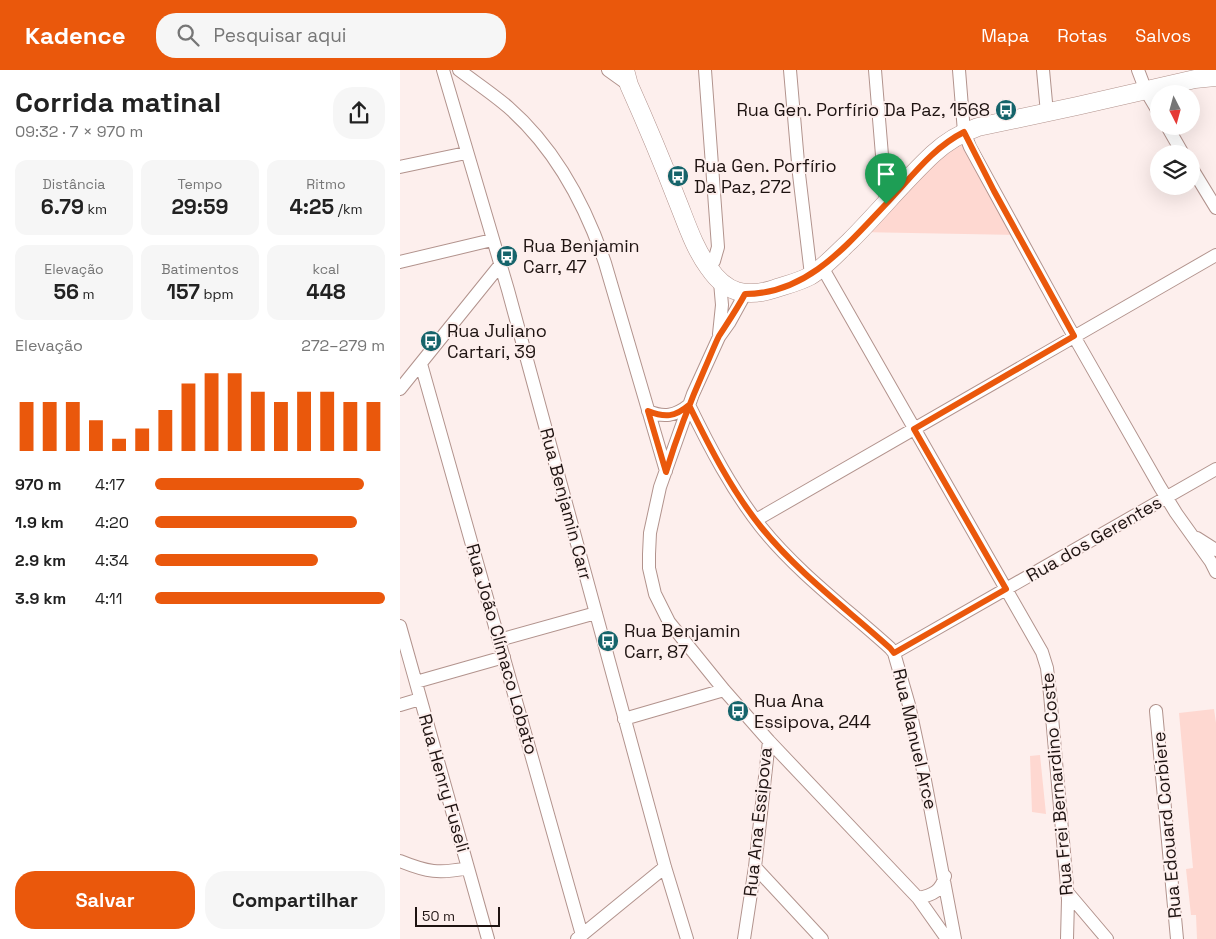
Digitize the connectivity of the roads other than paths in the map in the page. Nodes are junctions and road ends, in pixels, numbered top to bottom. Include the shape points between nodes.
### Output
1 (443, 70) edge
2 (459, 70) edge
3 (608, 70) edge
4 (705, 70) edge
5 (790, 70) edge
6 (875, 70) edge
7 (960, 70) edge
8 (1043, 70) edge
9 (1138, 70) edge
10 (627, 77) edge
11 (1216, 77) edge
12 (1146, 91) junction
13 (1150, 98) edge
14 (1047, 113) junction
15 (964, 132) junction
16 (466, 153) junction
17 (400, 167) edge
18 (1200, 182) edge
19 (886, 204) junction
20 (1216, 208) edge
21 (492, 240) junction
22 (1216, 255) edge
23 (400, 262) edge
24 (500, 265) junction
25 (708, 267) junction
26 (816, 271) junction
27 (720, 282) junction
28 (745, 294) junction
29 (1074, 336) junction
30 (719, 337) junction
31 (421, 364) junction
32 (400, 389) edge
33 (689, 405) junction
34 (648, 411) junction
35 (914, 429) junction
36 (1216, 468) edge
37 (666, 472) junction
38 (1166, 498) junction
39 (756, 520) junction
40 (1190, 534) junction
41 (1216, 550) edge
42 (1216, 572) edge
43 (1006, 589) junction
44 (596, 613) junction
45 (400, 626) edge
46 (499, 640) junction
47 (894, 653) junction
48 (504, 657) junction
49 (416, 682) junction
50 (724, 690) junction
51 (420, 699) junction
52 (400, 705) edge
53 (1156, 711) dead end
54 (624, 719) junction
55 (769, 741) junction
56 (400, 861) edge
57 (664, 867) junction
58 (755, 867) junction
59 (468, 868) junction
60 (945, 876) junction
61 (1068, 892) junction
62 (918, 898) junction
63 (579, 937) edge
64 (1105, 938) edge
65 (488, 939) edge
66 (687, 939) edge
67 (744, 939) edge
68 (822, 939) edge
69 (947, 939) edge
70 (955, 939) edge
71 (1067, 939) edge
72 (1177, 939) edge

1 - 16 street, Rua Benjamin Carr
2 - 34 street via 527,125 546,146 569,182 594,230
3 - 10 street
4 - 25 street via 718,247 714,261
5 - 26 street via 799,174
6 - 19 street
7 - 15 street
8 - 14 street
9 - 12 street
10 - 25 street
11 - 12 street
12 - 13 street
12 - 14 street
14 - 15 street
15 - 19 street via 933,154
15 - 29 street
16 - 17 street
16 - 21 street, Rua Benjamin Carr
18 - 20 street
19 - 26 street
21 - 23 street
21 - 24 street, Rua Benjamin Carr
22 - 29 street
24 - 31 street
24 - 44 street, Rua Benjamin Carr
25 - 27 street
26 - 28 street via 801,280 756,294
26 - 35 street, Rua Frei Bernardino Coste
27 - 28 street
27 - 30 street, Rua Ana Essipova
28 - 30 street, Rua Ana Essipova
29 - 35 street
29 - 38 street
30 - 33 street, Rua Ana Essipova
31 - 32 street
31 - 46 street, Rua João Clímaco Lobato
33 - 34 street via 673,415 663,416
33 - 37 street, Rua Ana Essipova
33 - 39 street, Rua Manuel Arce via 729,480
34 - 37 street
35 - 39 street
35 - 43 street, Rua Frei Bernardino Coste
36 - 38 street, Rua dos Gerentes
37 - 50 street, Rua Ana Essipova via 650,533 653,584 669,622
38 - 40 street
38 - 43 street, Rua dos Gerentes
39 - 47 street, Rua Manuel Arce via 778,546
40 - 41 street
40 - 42 street
43 - 47 street, Rua dos Gerentes
43 - 61 street, Rua Frei Bernardino Coste via 1042,652 1046,668
44 - 46 street
44 - 54 street, Rua Benjamin Carr
45 - 49 street, Rua Henry Fuseli
46 - 48 street, Rua João Clímaco Lobato
47 - 60 street, Rua Manuel Arce via 909,704
48 - 49 street
48 - 63 street, Rua João Clímaco Lobato
49 - 51 street, Rua Henry Fuseli
50 - 54 street
50 - 55 street, Rua Ana Essipova
51 - 52 street
51 - 59 street, Rua Henry Fuseli
53 - 72 street, Rua Edouard Corbiere
54 - 57 street, Rua Benjamin Carr
55 - 58 street, Rua Ana Essipova
55 - 62 street
56 - 59 street via 432,872
57 - 63 street
57 - 66 street, Rua Benjamin Carr
58 - 67 street, Rua Ana Essipova
58 - 68 street
59 - 65 street, Rua Henry Fuseli
60 - 62 street via 934,893
60 - 70 street, Rua Manuel Arce
61 - 64 street
61 - 71 street, Rua Frei Bernardino Coste
62 - 69 street

